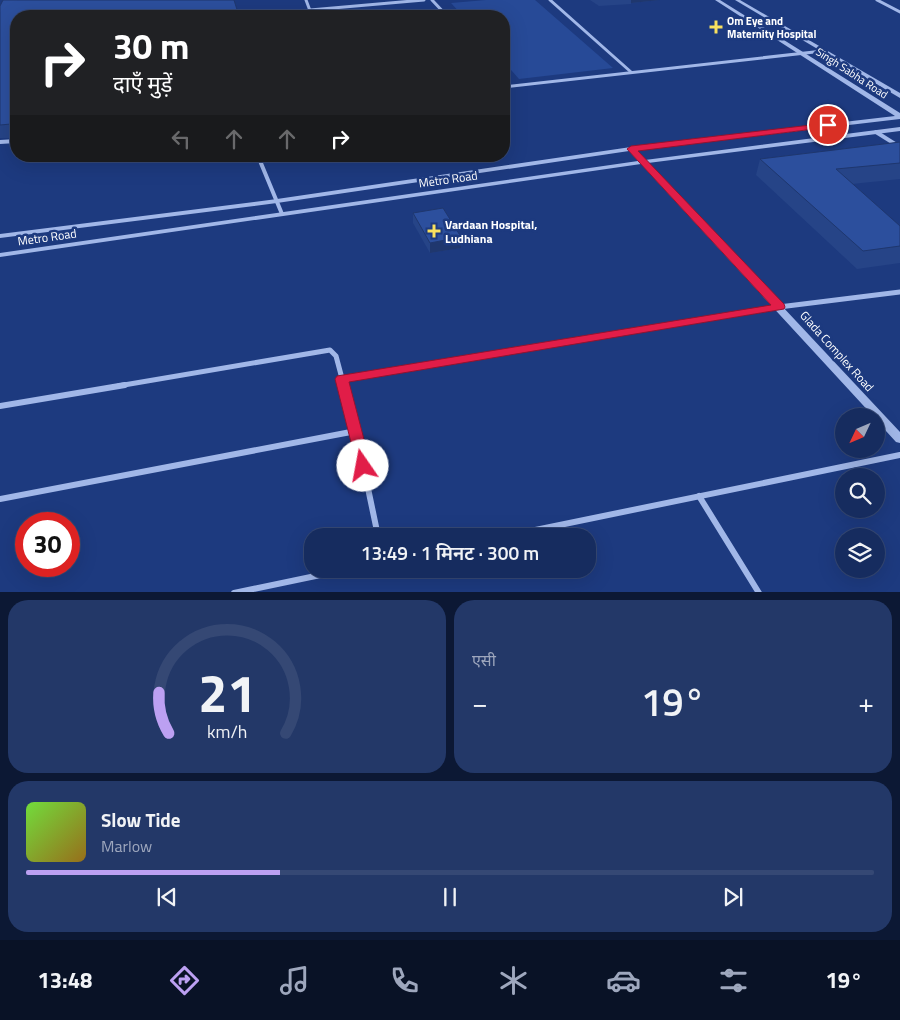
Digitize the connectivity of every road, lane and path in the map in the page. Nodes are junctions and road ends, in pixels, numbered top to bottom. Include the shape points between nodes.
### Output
1 (306, 0) edge
2 (424, 0) edge
3 (432, 0) edge
4 (550, 0) edge
5 (717, 0) edge
6 (737, 0) edge
7 (876, 0) edge
8 (310, 10) joint
9 (441, 10) edge
10 (900, 12) edge
11 (823, 51) junction
12 (803, 54) junction
13 (631, 72) junction
14 (510, 87) edge
15 (900, 96) edge
16 (900, 116) edge
17 (900, 129) edge
18 (876, 132) junction
19 (900, 148) edge
20 (631, 149) junction
21 (261, 162) edge
22 (642, 162) junction
23 (277, 201) junction
24 (282, 214) junction
25 (0, 236) edge
26 (0, 255) edge
27 (900, 292) edge
28 (780, 307) junction
29 (342, 379) junction
30 (0, 406) edge
31 (356, 431) junction
32 (900, 439) edge
33 (900, 455) edge
34 (699, 496) junction
35 (0, 499) edge
36 (376, 528) edge
37 (545, 528) edge
38 (304, 578) edge
39 (234, 592) edge
40 (759, 592) edge

1 - 8 street
2 - 8 street
3 - 9 street
4 - 13 street
5 - 12 street, Singh Sabha Road
6 - 11 street, Singh Sabha Road
7 - 10 street
11 - 12 street
11 - 15 street, Singh Sabha Road
12 - 13 street
12 - 16 street, Singh Sabha Road
13 - 14 street
16 - 20 street, Metro Road
17 - 18 street, Metro Road
18 - 19 street
18 - 22 street, Metro Road
20 - 22 street, Glada Complex Road
20 - 23 street, Metro Road
21 - 23 street
22 - 24 street, Metro Road
22 - 28 street, Glada Complex Road
23 - 24 street
23 - 25 street, Metro Road
24 - 26 street, Metro Road
27 - 28 street
28 - 29 street
28 - 32 street, Glada Complex Road
29 - 30 street via 336,356 330,350 323,350
29 - 31 street
31 - 35 street
31 - 36 street
33 - 34 street
34 - 37 street
34 - 40 street
38 - 39 street

